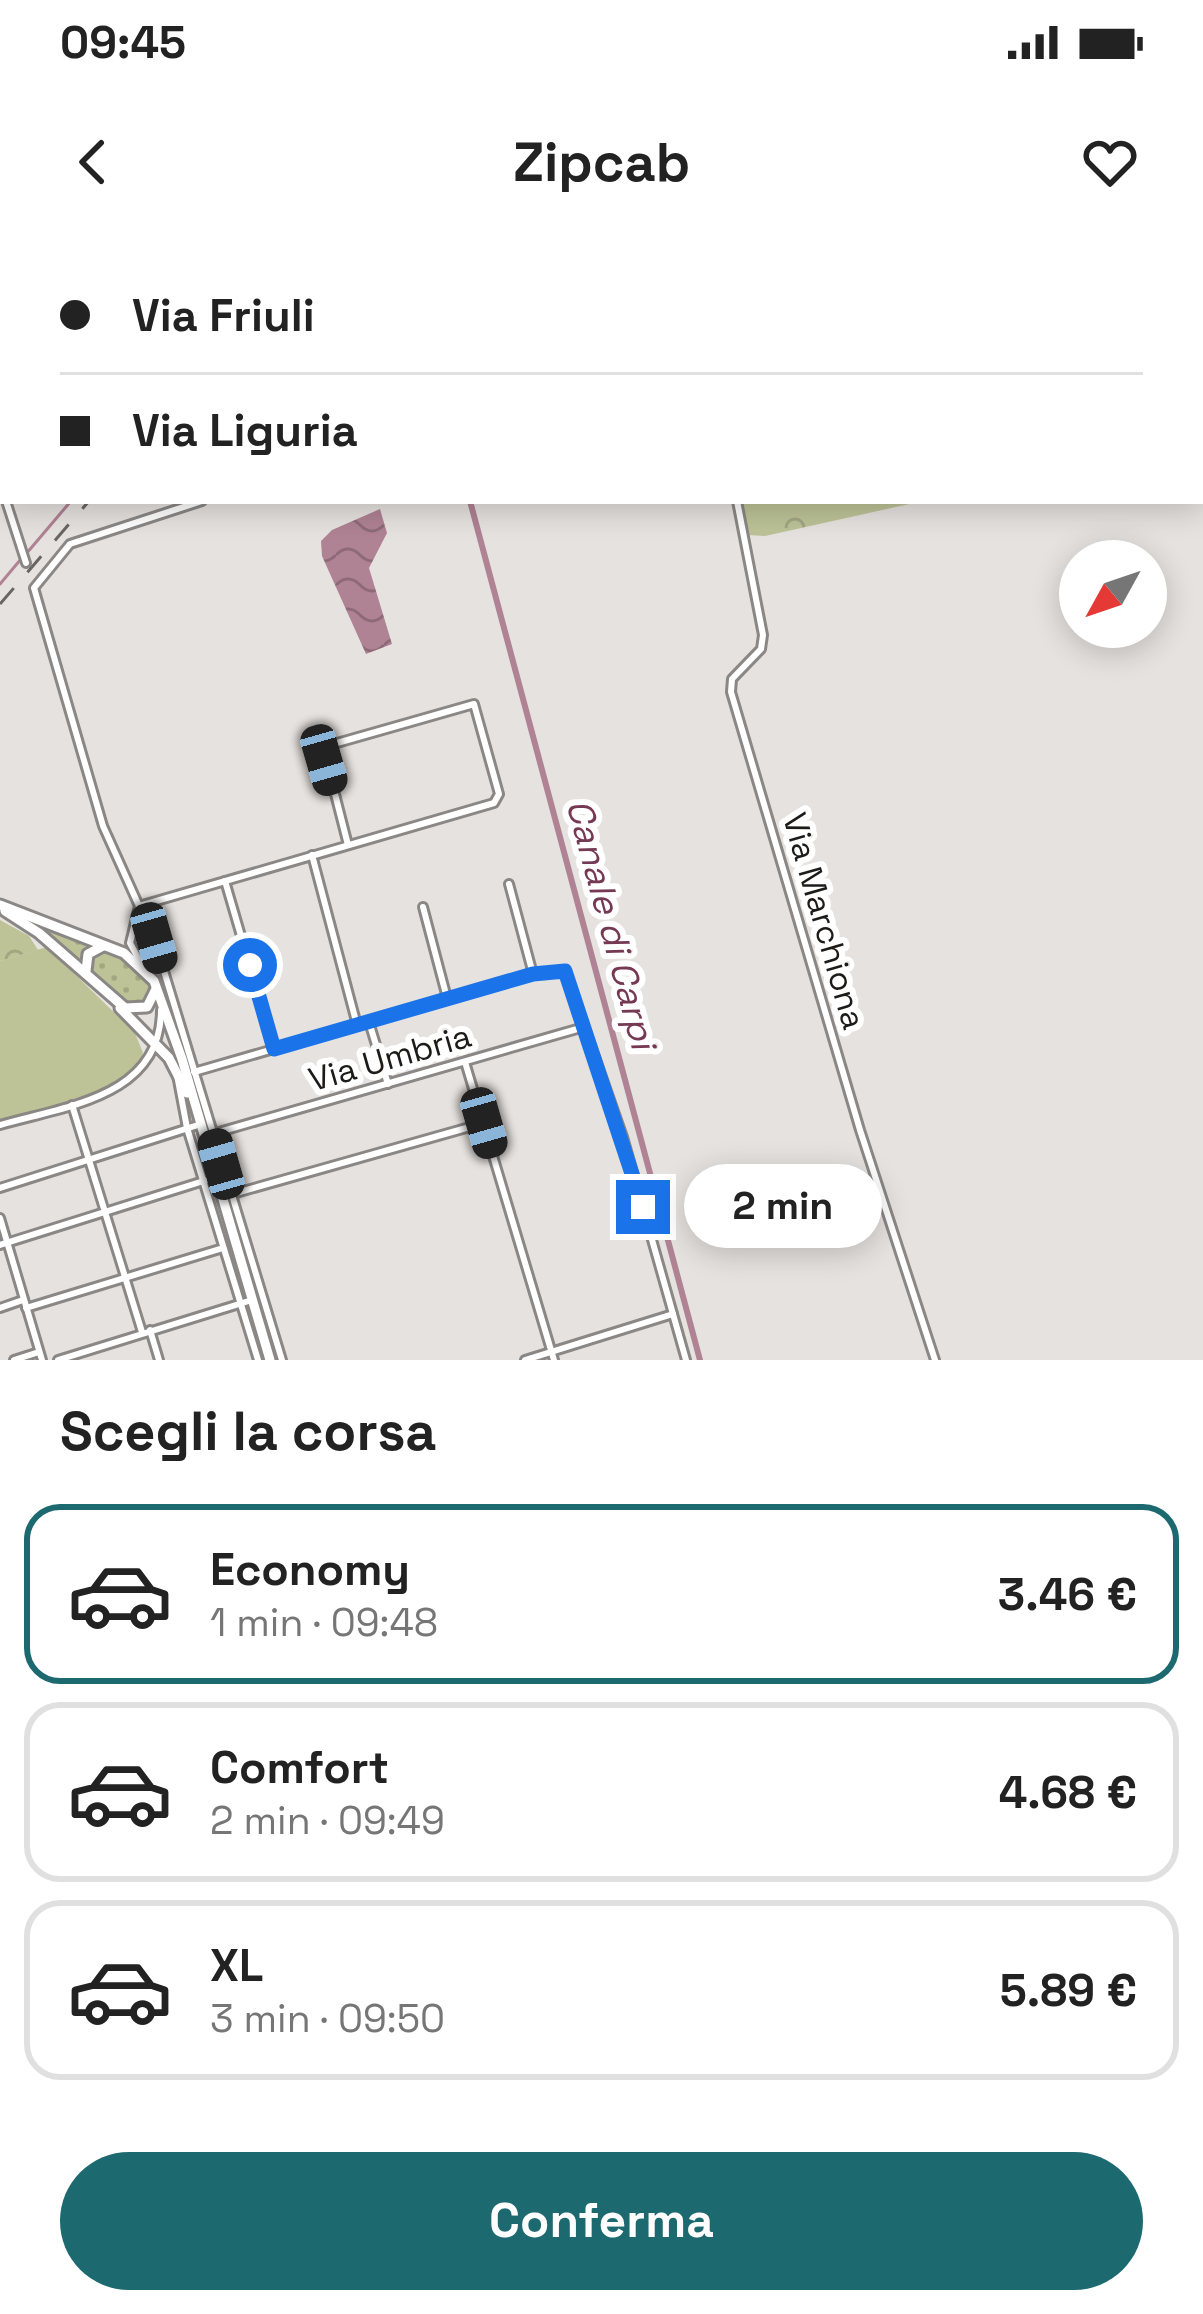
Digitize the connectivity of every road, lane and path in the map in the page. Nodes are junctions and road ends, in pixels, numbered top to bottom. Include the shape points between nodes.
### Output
1 (7, 504) edge
2 (193, 504) edge
3 (737, 504) edge
4 (26, 563) dead end
5 (348, 845) junction
6 (312, 855) junction
7 (225, 881) junction
8 (509, 884) dead end
9 (140, 906) junction
10 (0, 907) edge
11 (423, 907) dead end
12 (135, 930) junction
13 (109, 947) junction
14 (144, 968) junction
15 (533, 974) junction
16 (91, 980) junction
17 (155, 983) junction
18 (447, 998) junction
19 (114, 1002) junction
20 (369, 1022) junction
21 (357, 1025) junction
22 (584, 1027) junction
23 (157, 1043) junction
24 (274, 1049) junction
25 (169, 1058) junction
26 (465, 1062) junction
27 (144, 1066) junction
28 (177, 1071) junction
29 (194, 1072) junction
30 (388, 1084) junction
31 (190, 1098) junction
32 (72, 1105) junction
33 (484, 1123) junction
34 (0, 1125) edge
35 (192, 1126) junction
36 (211, 1134) junction
37 (90, 1161) junction
38 (208, 1180) junction
39 (0, 1188) edge
40 (225, 1197) junction
41 (106, 1212) junction
42 (0, 1218) edge
43 (3, 1244) edge
44 (229, 1246) junction
45 (125, 1279) junction
46 (246, 1302) junction
47 (24, 1304) junction
48 (0, 1308) edge
49 (673, 1314) junction
50 (146, 1331) junction
51 (41, 1356) edge
52 (553, 1356) edge
53 (14, 1360) edge
54 (58, 1360) edge
55 (159, 1360) edge
56 (258, 1360) edge
57 (270, 1360) edge
58 (282, 1360) edge
59 (525, 1360) edge
60 (686, 1360) edge
61 (935, 1360) edge

1 - 4 street
2 - 9 street via 70,544 34,588 103,826
3 - 61 street, Via Marchiona via 763,635 731,692
5 - 5 street via 498,800 474,704 323,746
5 - 6 street
6 - 7 street
6 - 21 street
7 - 9 street
7 - 24 street
8 - 15 street
9 - 12 street
10 - 13 main road
10 - 16 main road
11 - 18 street
12 - 13 street
12 - 14 street via 130,947
12 - 29 street via 154,938
13 - 14 main road
13 - 16 main road via 86,957
14 - 17 main road
15 - 18 street
15 - 22 street via 570,976
16 - 19 main road
17 - 19 main road via 155,997 142,1009
17 - 23 street
17 - 31 main road
18 - 20 street
19 - 23 main road
19 - 27 street via 144,1037
20 - 21 street
20 - 30 street
21 - 24 street
22 - 26 street, Via Umbria
22 - 49 street
23 - 25 main road
23 - 27 street
24 - 29 street
25 - 27 street via 154,1056
25 - 28 main road
26 - 30 street, Via Umbria
26 - 33 street
27 - 32 street via 117,1090
28 - 31 main road
28 - 35 street
29 - 36 street
30 - 36 street, Via Umbria
31 - 35 main road
32 - 34 street
32 - 37 street
33 - 40 street
33 - 52 street
35 - 37 street
35 - 38 main road
36 - 40 street
37 - 39 street
37 - 41 street
38 - 40 main road
38 - 41 street
38 - 44 street
40 - 44 main road
40 - 58 street
41 - 43 street
41 - 45 street
42 - 43 street
43 - 47 street
44 - 45 street
44 - 46 main road
45 - 47 street
45 - 50 street
46 - 50 street
46 - 56 street
46 - 57 main road
47 - 48 street
47 - 51 street
49 - 52 street
49 - 60 street
50 - 54 street
50 - 55 street
51 - 53 street
52 - 59 street

